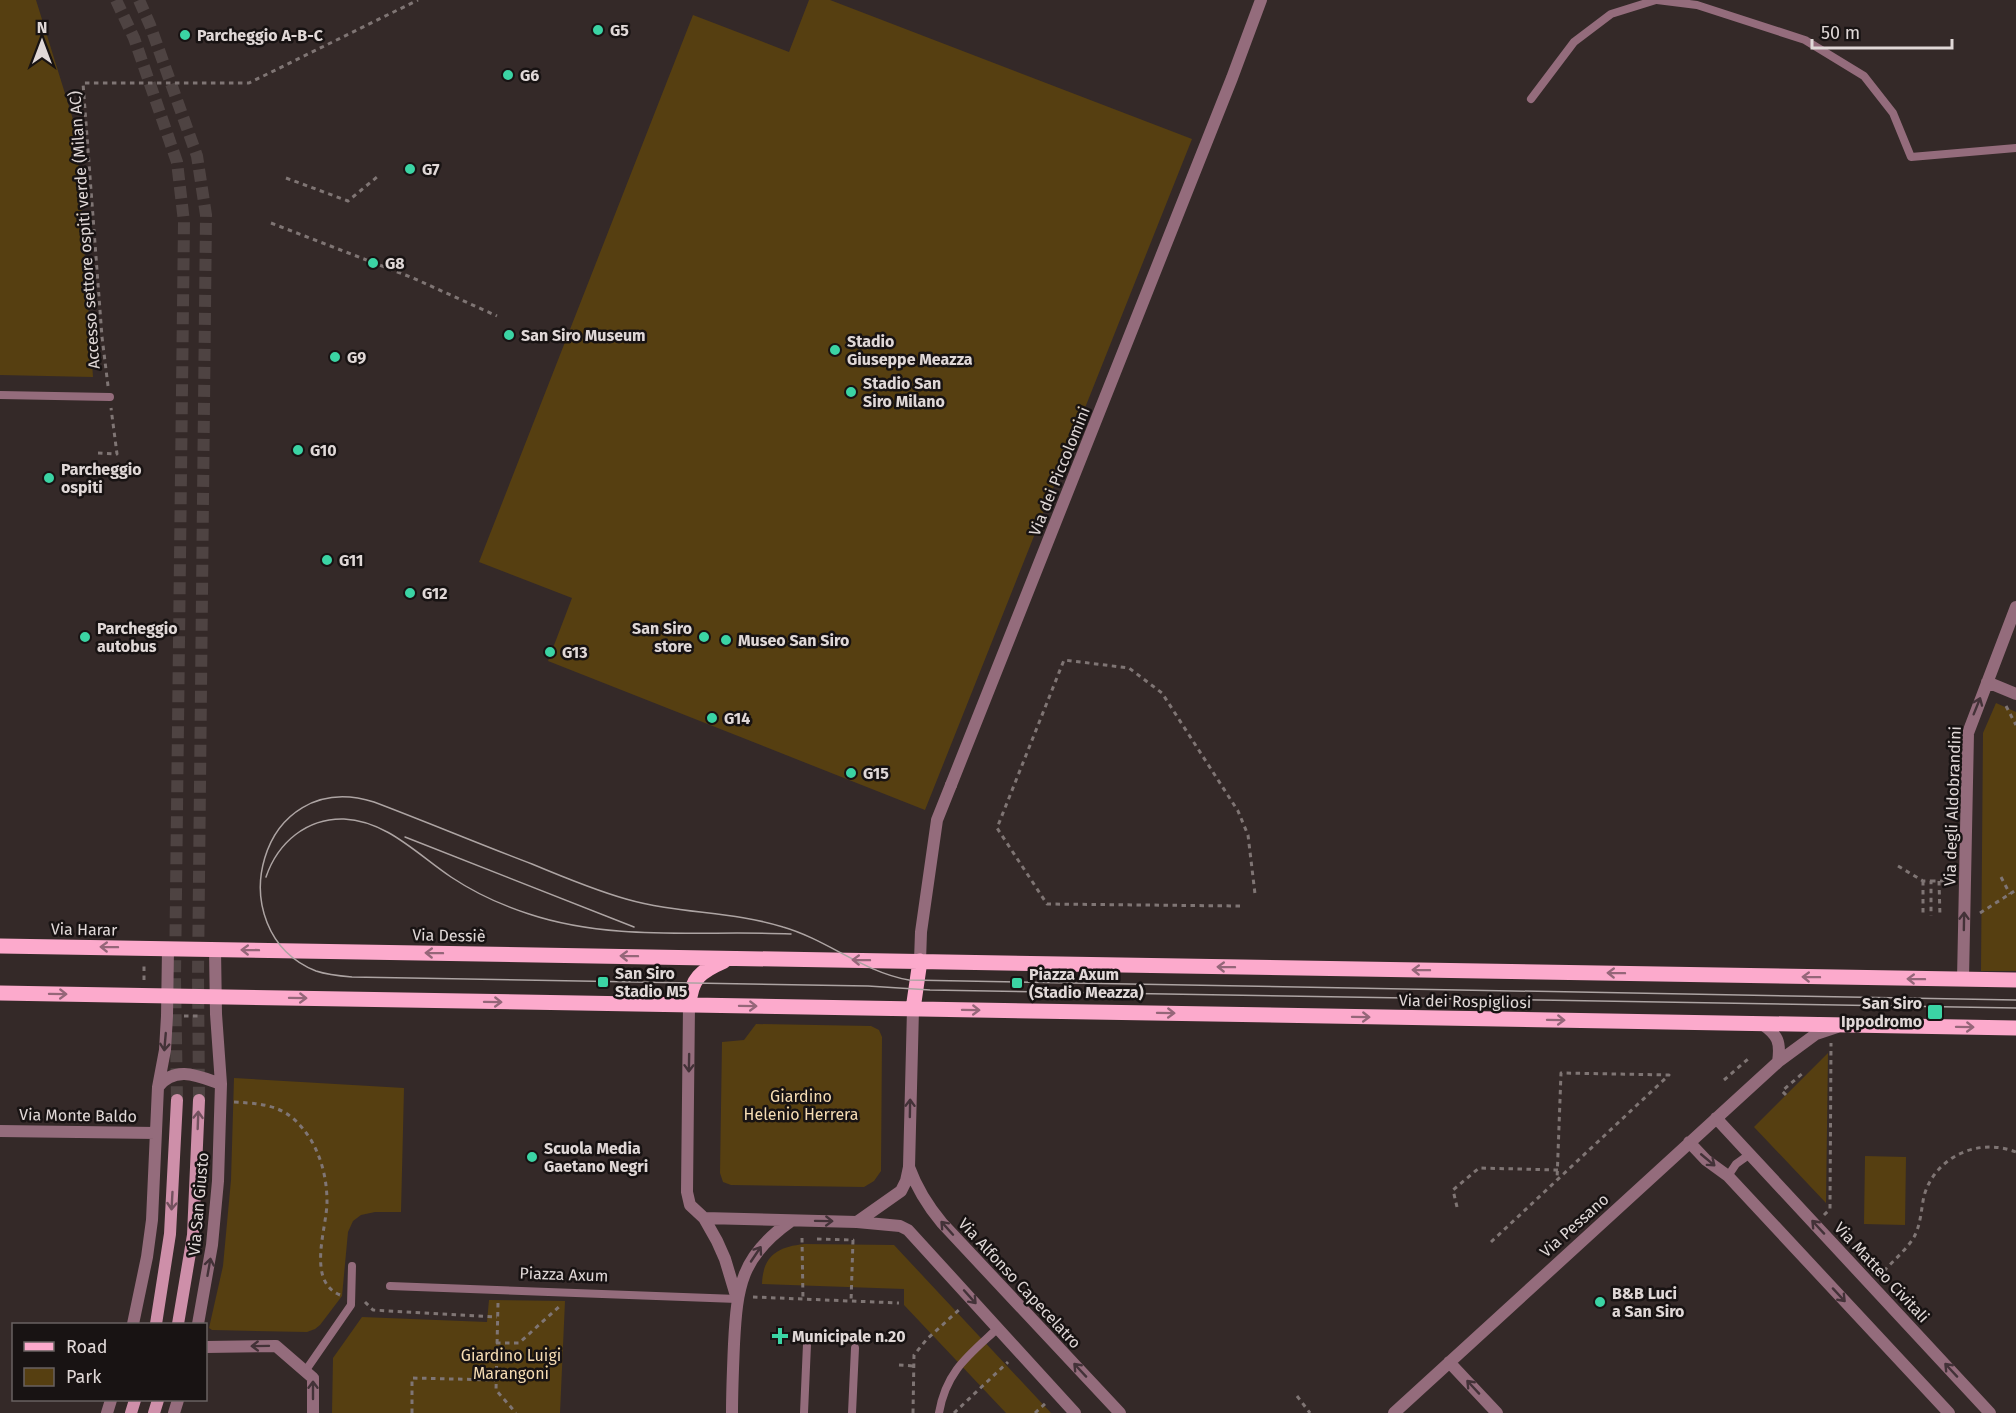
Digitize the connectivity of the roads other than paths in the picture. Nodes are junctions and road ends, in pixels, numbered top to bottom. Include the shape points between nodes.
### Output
1 (1261, 0) edge
2 (1656, 0) edge
3 (1531, 99) dead end
4 (2016, 147) edge
5 (0, 394) edge
6 (110, 397) road end
7 (2016, 607) edge
8 (1988, 682) junction
9 (2016, 694) edge
10 (0, 945) edge
11 (168, 948) junction
12 (215, 949) junction
13 (730, 958) junction
14 (920, 962) junction
15 (1962, 979) junction
16 (2016, 980) edge
17 (0, 993) edge
18 (167, 996) junction
19 (216, 997) junction
20 (689, 1005) junction
21 (912, 1009) junction
22 (1762, 1024) junction
23 (1844, 1025) junction
24 (2016, 1028) edge
25 (1778, 1062) junction
26 (221, 1084) junction
27 (158, 1087) junction
28 (177, 1100) tunnel mouth
29 (199, 1100) tunnel mouth
30 (1716, 1118) junction
31 (0, 1131) edge
32 (156, 1133) junction
33 (1689, 1142) junction
34 (1750, 1154) junction
35 (909, 1167) junction
36 (1728, 1176) junction
37 (704, 1218) junction
38 (790, 1221) junction
39 (857, 1222) junction
40 (352, 1266) dead end
41 (390, 1286) dead end
42 (737, 1299) junction
43 (133, 1323) edge
44 (156, 1323) edge
45 (178, 1323) edge
46 (198, 1323) edge
47 (998, 1328) junction
48 (807, 1344) dead end
49 (207, 1347) edge
50 (855, 1348) dead end
51 (1449, 1362) junction
52 (306, 1370) junction
53 (313, 1413) edge
54 (732, 1413) edge
55 (804, 1413) edge
56 (852, 1413) edge
57 (939, 1413) edge
58 (1076, 1413) edge
59 (1120, 1413) edge
60 (1394, 1413) edge
61 (1497, 1413) edge
62 (1949, 1413) edge
63 (1990, 1413) edge

1 - 14 street, Via dei Piccolomini via 937,820
2 - 3 lane via 1611,14 1574,42
2 - 4 lane via 1697,5 1805,40 1864,76 1893,113 1911,157
5 - 6 lane
7 - 8 street, Via degli Aldobrandini
8 - 9 street
15 -> 8 street, Via degli Aldobrandini via 1968,733
11 -> 10 main road, Via Harar
11 - 12 main road, Via Dessiè
11 - 18 street
13 -> 12 main road, Via Dessiè
12 - 19 street, Via San Giusto
14 -> 13 main road
13 - 20 main road via 704,970 690,990
15 -> 14 main road, Via dei Rospigliosi
14 - 21 main road
15 - 16 main road, Via dei Rospigliosi
17 -> 18 main road
18 - 19 main road
18 -> 27 street via 165,1050
19 -> 20 main road
19 - 26 street, Via San Giusto
20 -> 21 main road
20 -> 37 street via 687,1192 690,1204
21 -> 22 main road, Via dei Rospigliosi
35 -> 21 street
22 - 23 main road, Via dei Rospigliosi
22 - 25 street via 1774,1032 1780,1050
23 -> 24 main road, Via dei Rospigliosi
23 - 25 street, Via Pessano via 1816,1034
25 - 30 street, Via Pessano
26 - 27 street via 187,1074 165,1079
46 -> 26 street, Via San Giusto via 212,1245
27 - 32 street
28 -> 44 main road, Via San Giusto via 170,1234
45 -> 29 main road, Via San Giusto via 193,1235
30 - 33 street, Via Pessano
30 - 34 street, Via Matteo Civitali
31 - 32 street, Via Monte Baldo
32 - 43 street via 152,1220
33 -> 36 street
33 - 51 street, Via Pessano
34 - 36 lane
63 -> 34 street, Via Matteo Civitali
35 - 39 street via 902,1191
59 -> 35 street, Via Alfonso Capecelatro via 942,1223 922,1196
36 -> 62 street
37 - 38 street
37 - 42 street via 725,1259
38 -> 39 street
42 -> 38 street via 744,1274 760,1247
39 -> 47 street via 908,1230
40 - 52 lane via 351,1305
41 - 42 lane, Piazza Axum
42 - 54 street
47 - 57 lane via 955,1369
47 - 58 street
48 - 55 lane
52 -> 49 street via 276,1346
50 - 56 lane
51 - 60 street, Via Pessano
61 -> 51 street
53 -> 52 street via 313,1378

